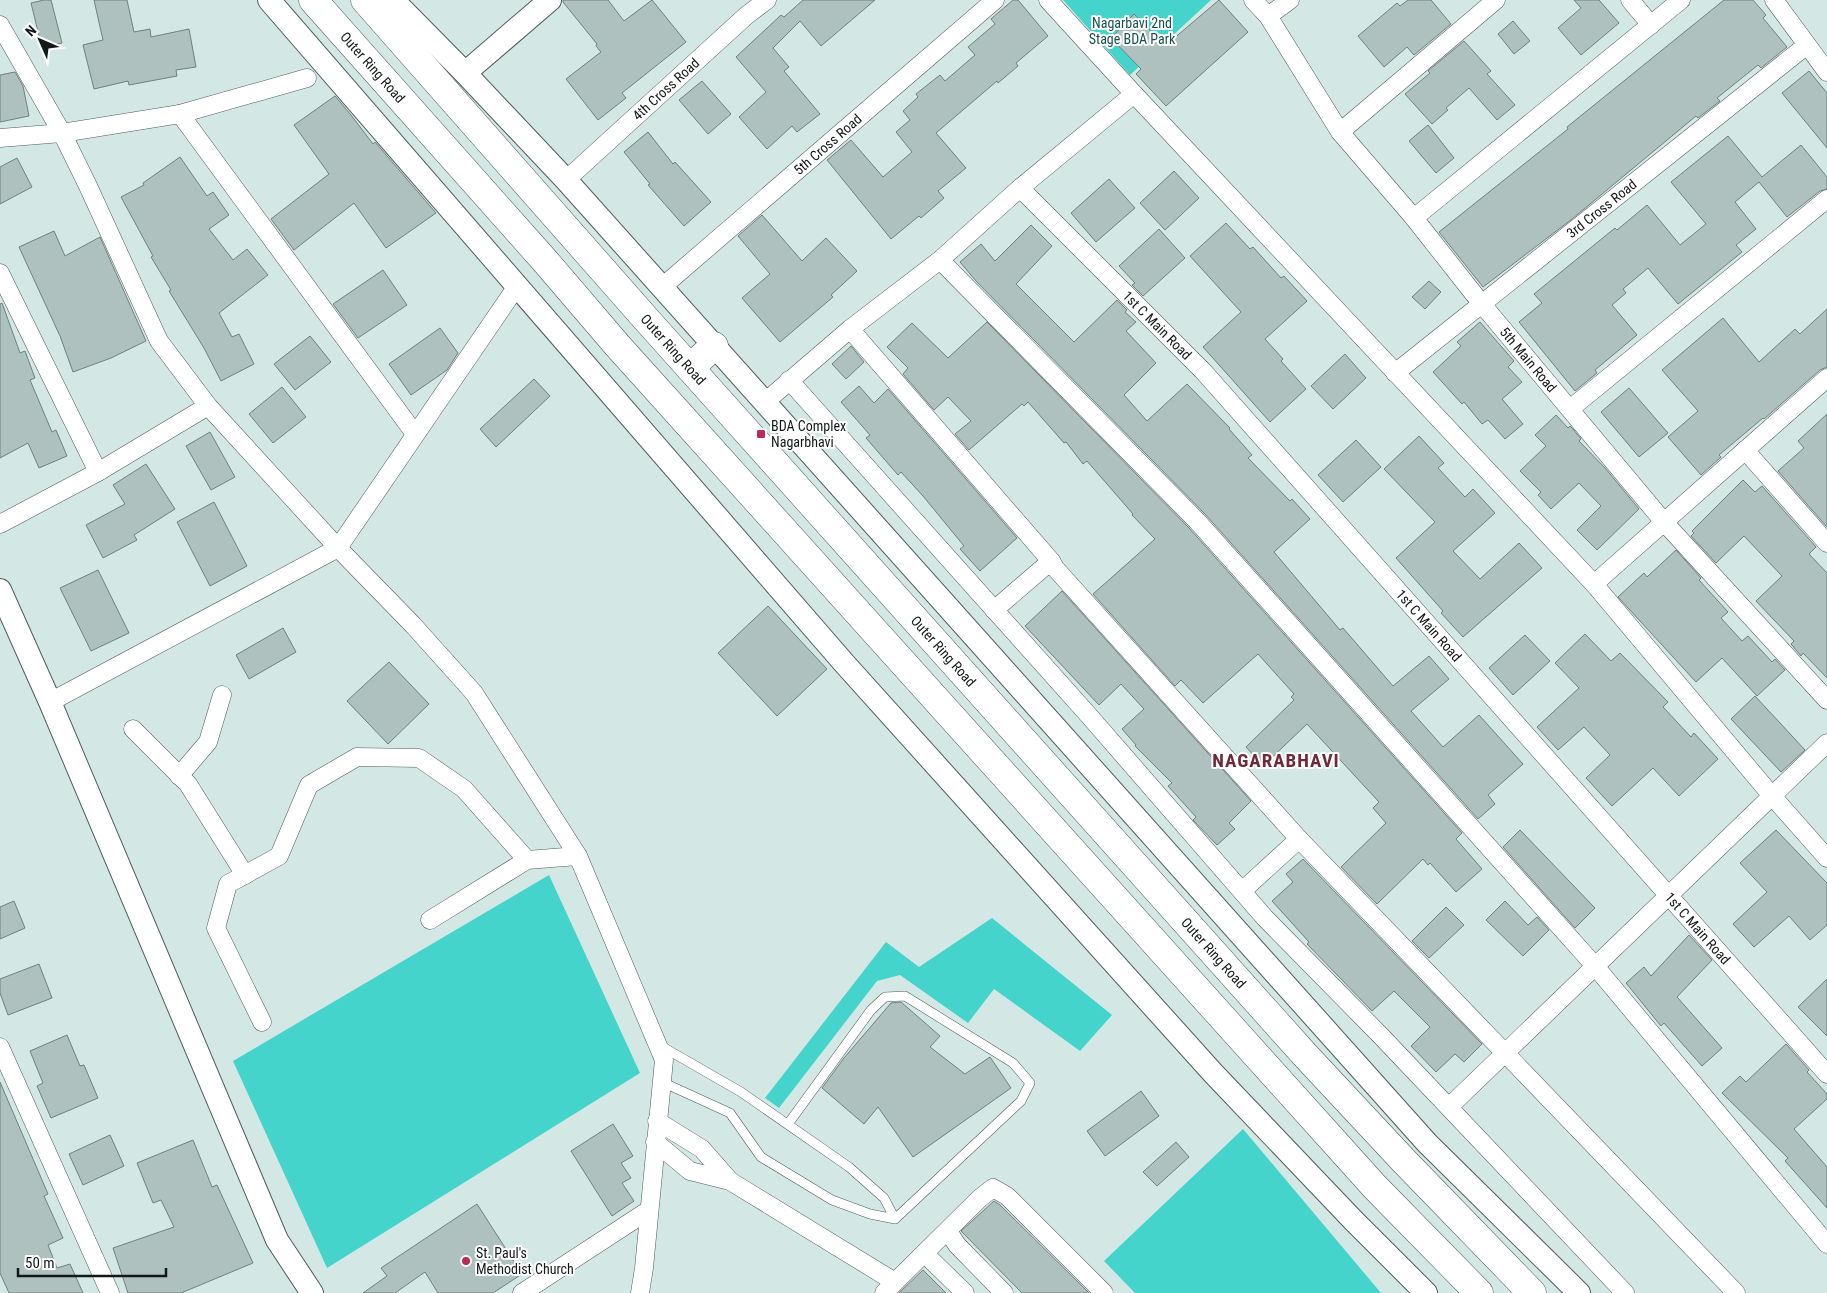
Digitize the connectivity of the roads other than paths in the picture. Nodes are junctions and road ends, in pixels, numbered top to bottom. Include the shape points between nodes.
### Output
1 (269, 0) edge
2 (313, 0) edge
3 (364, 0) edge
4 (392, 0) edge
5 (550, 0) edge
6 (767, 0) edge
7 (995, 0) edge
8 (1048, 0) edge
9 (1252, 0) edge
10 (1290, 0) edge
11 (1496, 0) edge
12 (1630, 0) edge
13 (1681, 0) edge
14 (1774, 0) edge
15 (1268, 16) junction
16 (0, 25) edge
17 (1651, 25) junction
18 (1807, 45) junction
19 (1827, 72) edge
20 (466, 73) junction
21 (307, 78) dead end
22 (1134, 94) junction
23 (180, 114) junction
24 (1340, 132) junction
25 (62, 133) junction
26 (0, 138) edge
27 (566, 180) junction
28 (1020, 188) junction
29 (1827, 199) edge
30 (1414, 218) junction
31 (940, 260) junction
32 (0, 273) edge
33 (517, 286) junction
34 (661, 288) junction
35 (1481, 303) junction
36 (850, 329) junction
37 (714, 346) junction
38 (690, 368) junction
39 (1395, 373) junction
40 (789, 380) junction
41 (1825, 385) edge
42 (765, 402) junction
43 (208, 406) junction
44 (1570, 410) junction
45 (415, 434) junction
46 (1745, 450) junction
47 (98, 472) junction
48 (1664, 522) junction
49 (0, 524) edge
50 (1827, 543) edge
51 (338, 548) junction
52 (1051, 561) junction
53 (1594, 584) junction
54 (0, 590) edge
55 (994, 610) junction
56 (222, 696) dead end
57 (1827, 700) edge
58 (50, 702) junction
59 (133, 729) dead end
60 (1827, 743) edge
61 (179, 776) junction
62 (1772, 796) junction
63 (1299, 839) junction
64 (578, 856) junction
65 (1827, 858) edge
66 (527, 860) junction
67 (245, 875) junction
68 (1242, 891) junction
69 (1670, 894) junction
70 (430, 920) dead end
71 (1595, 966) junction
72 (262, 1022) dead end
73 (657, 1044) junction
74 (0, 1047) edge
75 (1504, 1054) junction
76 (1827, 1074) edge
77 (662, 1082) junction
78 (1449, 1107) junction
79 (657, 1121) junction
80 (788, 1124) junction
81 (655, 1142) junction
82 (730, 1181) junction
83 (649, 1210) junction
84 (895, 1219) junction
85 (948, 1231) junction
86 (1827, 1244) edge
87 (925, 1254) junction
88 (890, 1287) edge
89 (110, 1293) edge
90 (312, 1293) edge
91 (522, 1293) edge
92 (640, 1293) edge
93 (965, 1293) edge
94 (1004, 1293) edge
95 (1104, 1293) edge
96 (1426, 1293) edge
97 (1479, 1293) edge
98 (1532, 1293) edge
99 (1579, 1293) edge
100 (1625, 1293) edge
101 (1736, 1293) edge

1 - 33 street
2 - 97 highway, Outer Ring Road via 616,345 1375,1187
3 - 38 highway, Outer Ring Road
4 - 20 street
5 - 20 street
6 - 27 street, 4th Cross Road
7 - 34 street, 5th Cross Road
8 - 22 street
9 - 15 street, 5th Main Road
10 - 15 street
11 - 24 street
12 - 17 street
13 - 17 street
14 - 18 street
15 - 24 street, 5th Main Road
16 - 25 street
17 - 30 street
18 - 19 street
18 - 35 street, 3rd Cross Road
20 - 27 street
21 - 23 street
22 - 28 street
22 - 39 street
23 - 25 street
23 - 45 street
24 - 30 street, 5th Main Road
25 - 26 street
25 - 43 street via 159,341
27 - 34 street
28 - 31 street
28 - 69 street, 1st C Main Road via 1203,371
29 - 44 street
30 - 35 street, 5th Main Road
31 - 36 street
31 - 71 street via 1197,522
32 - 47 street
33 - 45 street
33 - 96 street via 844,663 1213,1073
34 - 37 street
35 - 39 street, 3rd Cross Road
35 - 44 street, 5th Main Road
36 - 40 street
36 - 52 street
37 - 38 highway
37 - 42 street
38 - 98 highway, Outer Ring Road via 1305,1055
39 - 53 street
40 - 42 street
40 - 55 street
41 - 46 street
42 - 99 street via 1427,1143
43 - 47 street
43 - 51 street
44 - 48 street, 5th Main Road
45 - 51 street
46 - 48 street
46 - 50 street
47 - 49 street
48 - 53 street
48 - 57 street, 5th Main Road
51 - 58 street
51 - 64 street via 474,693
52 - 55 street
52 - 63 street
53 - 62 street
54 - 58 street
55 - 68 street
56 - 61 street via 208,742
58 - 90 street via 278,1240
59 - 61 street
60 - 62 street
61 - 67 street via 188,784
62 - 65 street
62 - 69 street
63 - 68 street
63 - 75 street
64 - 66 street
64 - 73 street
66 - 67 street via 464,789 419,758 356,757 309,785 279,856
66 - 70 street
67 - 72 street via 228,884 216,928
68 - 78 street
69 - 71 street
69 - 76 street, 1st C Main Road
71 - 75 street
71 - 86 street
73 - 77 street via 664,1060
73 - 80 lane via 741,1092
74 - 89 street
75 - 78 street
75 - 101 street
77 - 79 street
77 - 84 lane via 730,1113 761,1157 832,1200
78 - 100 street
79 - 81 street
79 - 82 street via 702,1149
80 - 84 lane via 849,1167 884,1198
80 - 84 lane via 871,1010 885,997 905,996 1013,1063 1030,1083 1021,1102
81 - 82 street via 690,1171
81 - 83 street
82 - 88 street
83 - 91 street
83 - 92 street
85 - 87 street
85 - 94 street via 957,1245
85 - 95 street via 993,1188 1007,1196
87 - 88 street
87 - 93 street

